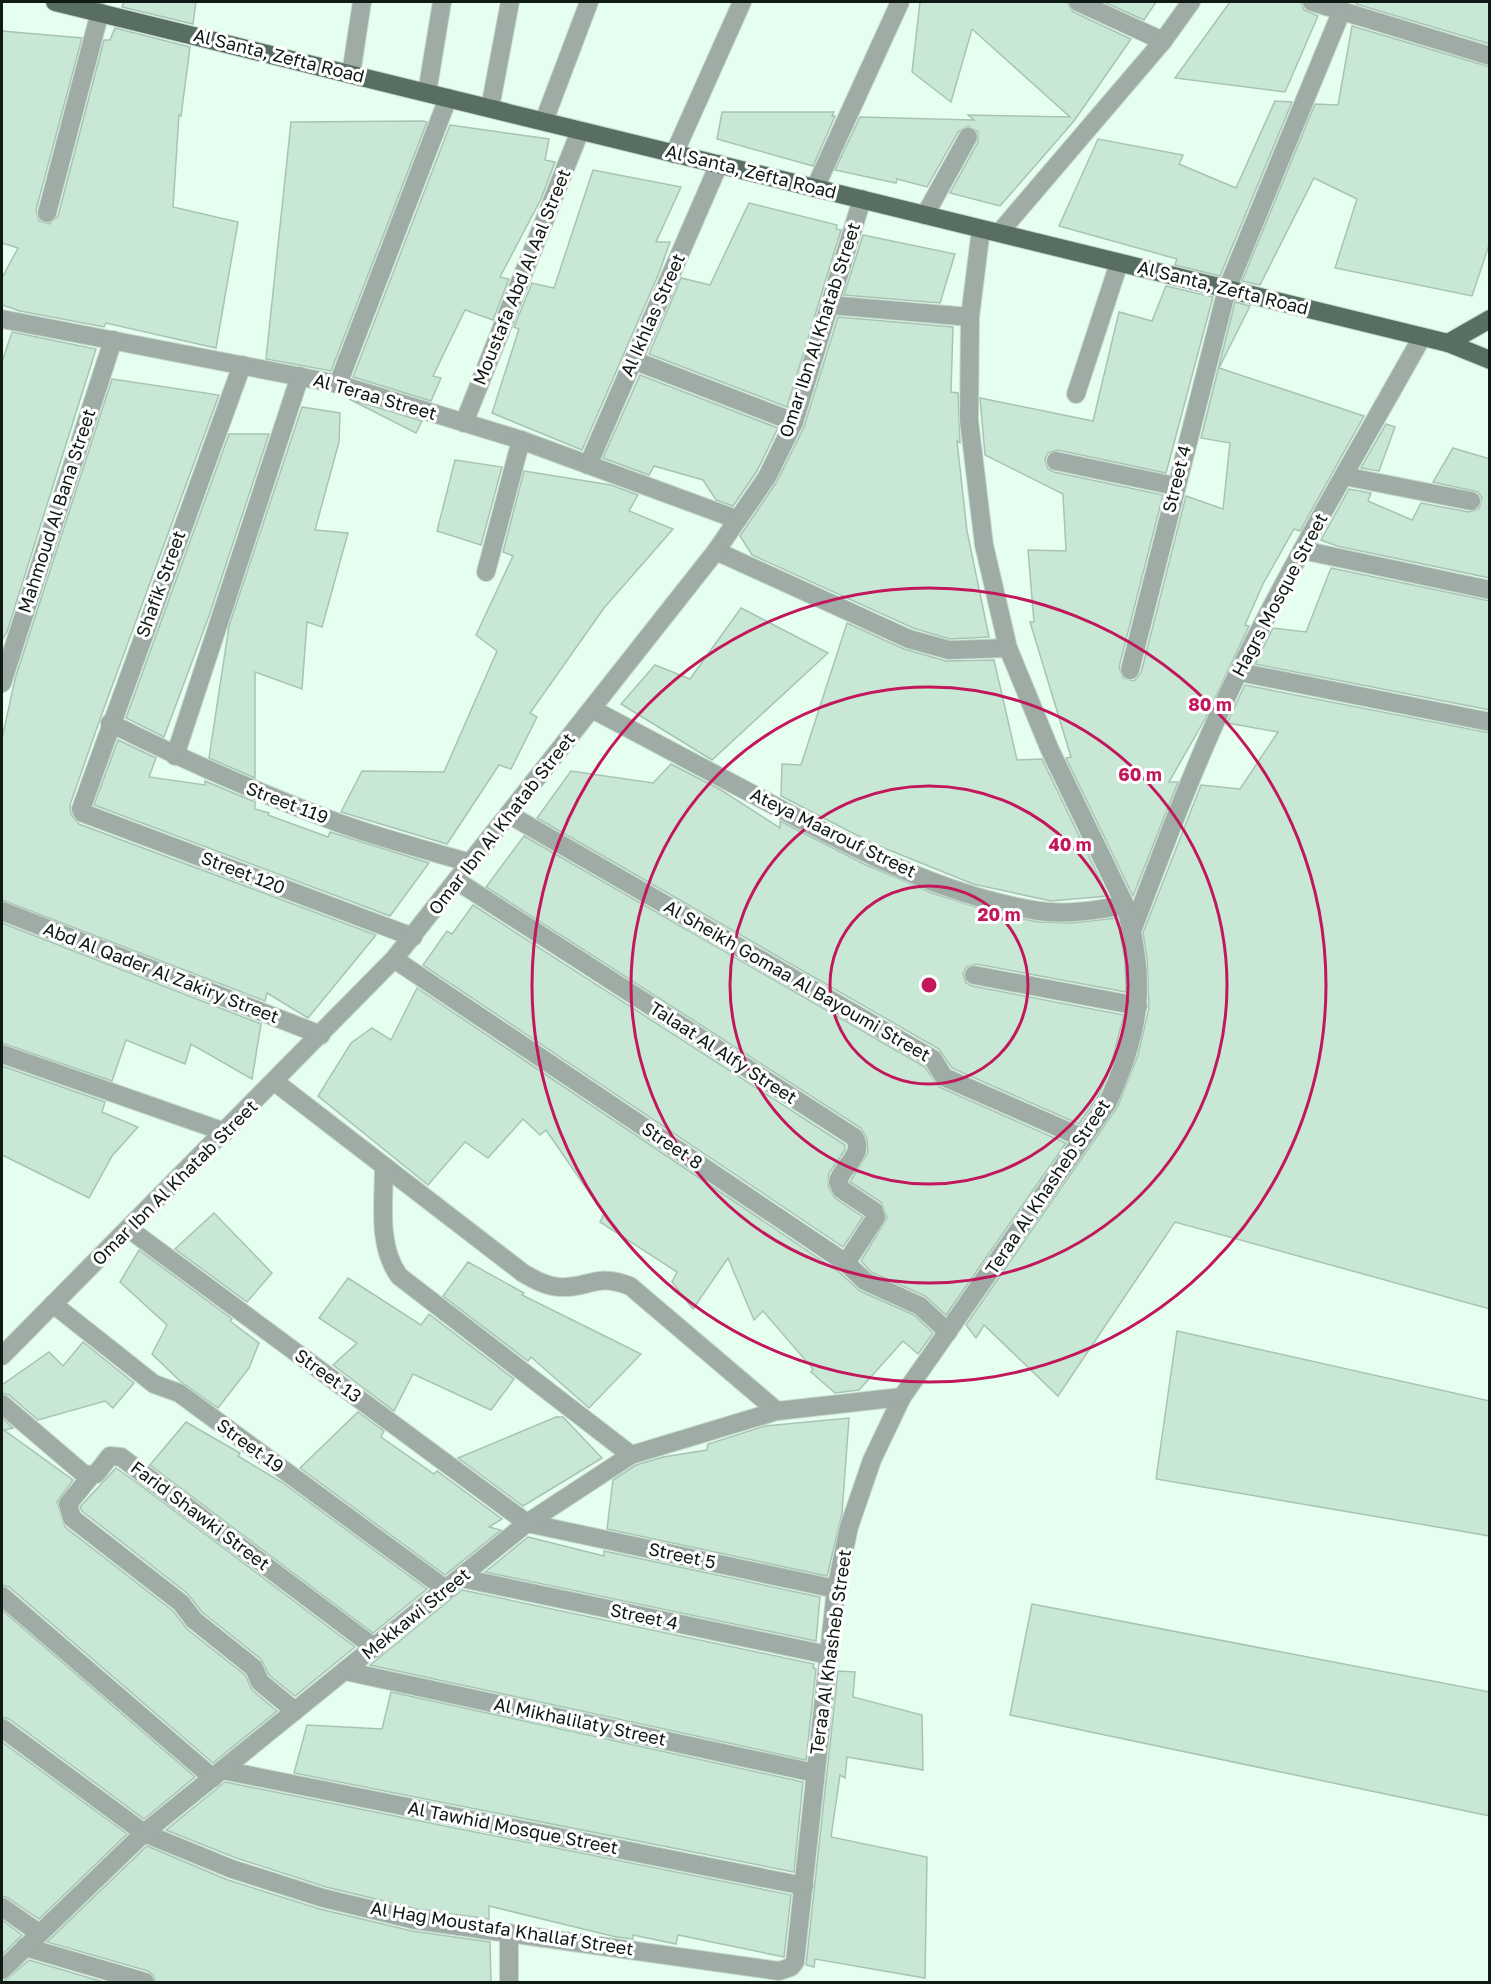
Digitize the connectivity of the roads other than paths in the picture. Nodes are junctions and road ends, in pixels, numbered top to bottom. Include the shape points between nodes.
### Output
1 (55, 2) edge
2 (362, 2) edge
3 (441, 2) edge
4 (510, 2) edge
5 (589, 2) edge
6 (742, 2) edge
7 (900, 2) edge
8 (1078, 2) edge
9 (1191, 2) edge
10 (1312, 2) edge
11 (76, 4) edge
12 (1342, 10) junction
13 (100, 12) junction
14 (1163, 41) junction
15 (1490, 56) edge
16 (351, 74) junction
17 (427, 93) junction
18 (448, 98) junction
19 (490, 108) junction
20 (544, 121) junction
21 (580, 130) junction
22 (968, 137) dead end
23 (675, 154) junction
24 (719, 164) junction
25 (815, 188) junction
26 (862, 199) junction
27 (47, 213) dead end
28 (925, 215) junction
29 (981, 229) junction
30 (999, 233) junction
31 (1119, 263) junction
32 (1227, 289) junction
33 (830, 304) junction
34 (970, 318) junction
35 (2, 319) edge
36 (1490, 319) edge
37 (1422, 337) junction
38 (113, 340) junction
39 (1448, 343) junction
40 (633, 360) junction
41 (1490, 360) edge
42 (242, 365) junction
43 (300, 376) junction
44 (338, 384) junction
45 (1076, 394) dead end
46 (794, 422) junction
47 (464, 423) junction
48 (521, 440) junction
49 (1056, 461) dead end
50 (588, 465) junction
51 (1344, 476) junction
52 (1175, 486) junction
53 (1471, 501) dead end
54 (735, 519) junction
55 (1302, 550) junction
56 (716, 551) junction
57 (486, 572) dead end
58 (1490, 590) edge
59 (1008, 648) junction
60 (1130, 670) dead end
61 (1239, 672) junction
62 (2, 683) edge
63 (592, 709) junction
64 (1490, 722) edge
65 (110, 723) junction
66 (175, 756) junction
67 (81, 804) joint
68 (510, 815) junction
69 (471, 863) junction
70 (457, 881) junction
71 (1125, 905) junction
72 (2, 911) edge
73 (1132, 931) junction
74 (412, 937) junction
75 (394, 959) junction
76 (974, 975) dead end
77 (1138, 1006) junction
78 (321, 1035) junction
79 (2, 1054) edge
80 (275, 1082) junction
81 (225, 1132) junction
82 (1083, 1138) junction
83 (384, 1166) junction
84 (129, 1229) junction
85 (846, 1263) junction
86 (54, 1304) junction
87 (948, 1332) junction
88 (2, 1356) edge
89 (902, 1398) junction
90 (2, 1404) edge
91 (777, 1411) junction
92 (631, 1455) junction
93 (90, 1477) junction
94 (527, 1523) junction
95 (454, 1584) junction
96 (836, 1588) junction
97 (2, 1596) edge
98 (375, 1648) junction
99 (828, 1655) junction
100 (345, 1671) junction
101 (295, 1711) junction
102 (2, 1728) edge
103 (815, 1773) junction
104 (217, 1774) junction
105 (144, 1833) junction
106 (804, 1886) junction
107 (2, 1907) edge
108 (39, 1933) junction
109 (509, 1933) junction
110 (25, 1947) junction
111 (795, 1962) joint
112 (2, 1970) edge
113 (145, 1983) edge
114 (509, 1983) edge

1 - 11 main road, Al Santa, Zefta Road
2 - 16 street
3 - 17 street
4 - 19 street
5 - 20 street
6 - 23 street
7 - 25 street
8 - 14 street
9 - 14 street
10 - 12 street
11 - 13 main road, Al Santa, Zefta Road
12 - 15 street
12 - 32 street, Street 4
13 - 16 main road, Al Santa, Zefta Road
13 - 27 street
14 - 30 street
16 - 17 main road, Al Santa, Zefta Road
17 - 18 main road, Al Santa, Zefta Road
18 - 19 main road, Al Santa, Zefta Road
18 - 44 street
19 - 20 main road, Al Santa, Zefta Road
20 - 21 main road, Al Santa, Zefta Road
21 - 23 main road, Al Santa, Zefta Road
21 - 47 street, Moustafa Abd Al Aal Street
22 - 28 street
23 - 24 main road, Al Santa, Zefta Road
24 - 25 main road, Al Santa, Zefta Road
24 - 40 street, Al Ikhlas Street
25 - 26 main road, Al Santa, Zefta Road
26 - 28 main road, Al Santa, Zefta Road
26 - 33 street, Omar Ibn Al Khatab Street
28 - 29 main road, Al Santa, Zefta Road
29 - 30 main road, Al Santa, Zefta Road
29 - 34 street, Teraa Al Khasheb Street
30 - 31 main road, Al Santa, Zefta Road
31 - 32 main road, Al Santa, Zefta Road
31 - 45 street
32 - 37 main road, Al Santa, Zefta Road
32 - 52 street, Street 4
33 - 34 street
33 - 46 street, Omar Ibn Al Khatab Street
34 - 59 street, Teraa Al Khasheb Street via 969,420 984,545
35 - 38 street, Al Teraa Street
36 - 39 main road
37 - 39 main road, Al Santa, Zefta Road
37 - 51 street, Hagrs Mosque Street
38 - 42 street, Al Teraa Street
38 - 62 street, Mahmoud Al Bana Street
39 - 41 main road, Al Santa, Zefta Road
40 - 46 street
40 - 50 street, Al Ikhlas Street
42 - 43 street, Al Teraa Street
42 - 65 street, Shafik Street
43 - 44 street, Al Teraa Street
43 - 66 street
44 - 47 street, Al Teraa Street
46 - 54 street, Omar Ibn Al Khatab Street via 767,477
47 - 48 street, Al Teraa Street
48 - 50 street, Al Teraa Street
48 - 57 street
49 - 52 street
50 - 54 street, Al Teraa Street
51 - 53 street
51 - 55 street, Hagrs Mosque Street
52 - 60 street, Street 4
54 - 56 street, Omar Ibn Al Khatab Street
55 - 58 street
55 - 61 street, Hagrs Mosque Street
56 - 59 street via 909,639 949,650
56 - 63 street, Omar Ibn Al Khatab Street
59 - 71 street, Teraa Al Khasheb Street via 1050,750
61 - 64 street
61 - 73 street, Hagrs Mosque Street via 1167,838
63 - 68 street, Omar Ibn Al Khatab Street
63 - 71 street, Ateya Maarouf Street via 847,844 927,878 996,902 1041,911 1083,913
65 - 66 street, Street 119
65 - 67 street, Shafik Street
66 - 69 street, Street 119 via 338,823
67 - 74 street, Street 120 via 83,813
68 - 69 street, Omar Ibn Al Khatab Street
68 - 82 street, Al Sheikh Gomaa Al Bayoumi Street via 933,1059 944,1077
69 - 70 street, Omar Ibn Al Khatab Street
70 - 74 street, Omar Ibn Al Khatab Street
70 - 85 street, Talaat Al Alfy Street via 854,1137 857,1151 838,1179 839,1186 874,1211 876,1217
71 - 73 street, Teraa Al Khasheb Street
72 - 78 street, Abd Al Qader Al Zakiry Street
73 - 77 street, Teraa Al Khasheb Street
74 - 75 street, Omar Ibn Al Khatab Street
75 - 78 street, Omar Ibn Al Khatab Street
75 - 85 street, Street 8
76 - 77 street
77 - 82 street, Teraa Al Khasheb Street via 1128,1059 1108,1102
78 - 80 street, Omar Ibn Al Khatab Street
79 - 81 street
80 - 81 street, Omar Ibn Al Khatab Street
80 - 83 street
81 - 84 street, Omar Ibn Al Khatab Street
82 - 87 street, Teraa Al Khasheb Street
83 - 91 street via 541,1283 560,1287 605,1279 630,1286
83 - 92 street via 384,1245 399,1276
84 - 86 street, Omar Ibn Al Khatab Street
84 - 94 street, Street 13
85 - 87 street, Street 8 via 865,1281 920,1306
86 - 88 street, Omar Ibn Al Khatab Street
86 - 95 street, Street 19 via 154,1384 179,1393
87 - 89 street, Teraa Al Khasheb Street
89 - 91 street, Mekkawi Street
89 - 96 street, Teraa Al Khasheb Street via 872,1460 849,1527
90 - 93 street
91 - 92 street, Mekkawi Street
92 - 94 street, Mekkawi Street
93 - 98 street, Farid Shawki Street via 98,1473 110,1456 121,1457
93 - 101 street via 68,1504 72,1518 181,1603 194,1620 254,1668 260,1682
94 - 95 street, Mekkawi Street
94 - 96 street, Street 5
95 - 98 street, Mekkawi Street
95 - 99 street, Street 4
96 - 99 street, Teraa Al Khasheb Street
97 - 104 street
98 - 100 street, Mekkawi Street
99 - 103 street, Teraa Al Khasheb Street
100 - 101 street, Mekkawi Street
100 - 103 street, Al Mikhalilaty Street
101 - 104 street, Mekkawi Street
102 - 105 street, Al Hag Moustafa Khallaf Street
103 - 106 street, Teraa Al Khasheb Street
104 - 105 street, Mekkawi Street
104 - 106 street, Al Tawhid Mosque Street
105 - 108 street, Mekkawi Street
105 - 109 street, Al Hag Moustafa Khallaf Street via 232,1869 323,1898 415,1920
106 - 111 street, Teraa Al Khasheb Street
107 - 108 street
108 - 110 street, Mekkawi Street
109 - 111 street, Al Hag Moustafa Khallaf Street via 779,1971
109 - 114 street
110 - 112 street, Mekkawi Street
110 - 113 street

